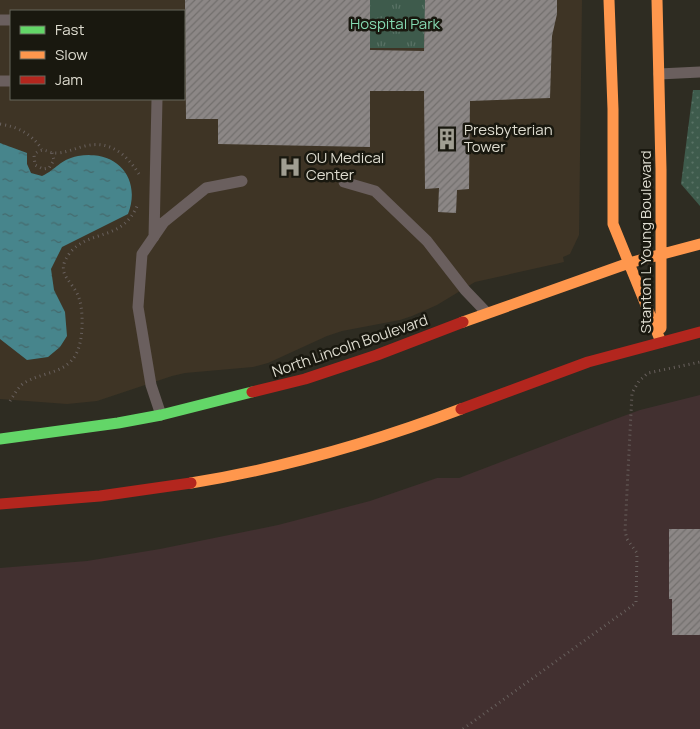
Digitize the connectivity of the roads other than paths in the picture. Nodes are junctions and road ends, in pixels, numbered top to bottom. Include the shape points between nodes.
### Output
1 (609, 0) edge
2 (657, 0) edge
3 (700, 72) edge
4 (659, 74) junction
5 (157, 100) edge
6 (242, 181) dead end
7 (344, 182) dead end
8 (154, 237) junction
9 (700, 244) edge
10 (661, 255) junction
11 (629, 264) junction
12 (487, 313) junction
13 (700, 332) edge
14 (661, 342) junction
15 (160, 415) junction
16 (0, 439) edge
17 (0, 504) edge

1 - 11 main road, Stanton L Young Boulevard via 613,224
2 - 4 main road, Stanton L Young Boulevard
3 - 4 lane
4 - 10 main road, Stanton L Young Boulevard
5 - 8 lane
6 - 8 lane via 206,188 164,222
7 - 12 lane via 375,191 427,241 464,290
8 - 15 lane via 142,254 138,307 151,385
9 - 10 main road, North Lincoln Boulevard
10 - 11 main road, North Lincoln Boulevard
10 - 14 main road, Stanton L Young Boulevard
11 - 12 main road, North Lincoln Boulevard
11 - 14 main road, Stanton L Young Boulevard
12 - 15 main road, North Lincoln Boulevard via 334,370
13 - 14 main road
14 - 17 main road via 608,355 392,434 281,465 130,493
15 - 16 main road, North Lincoln Boulevard

